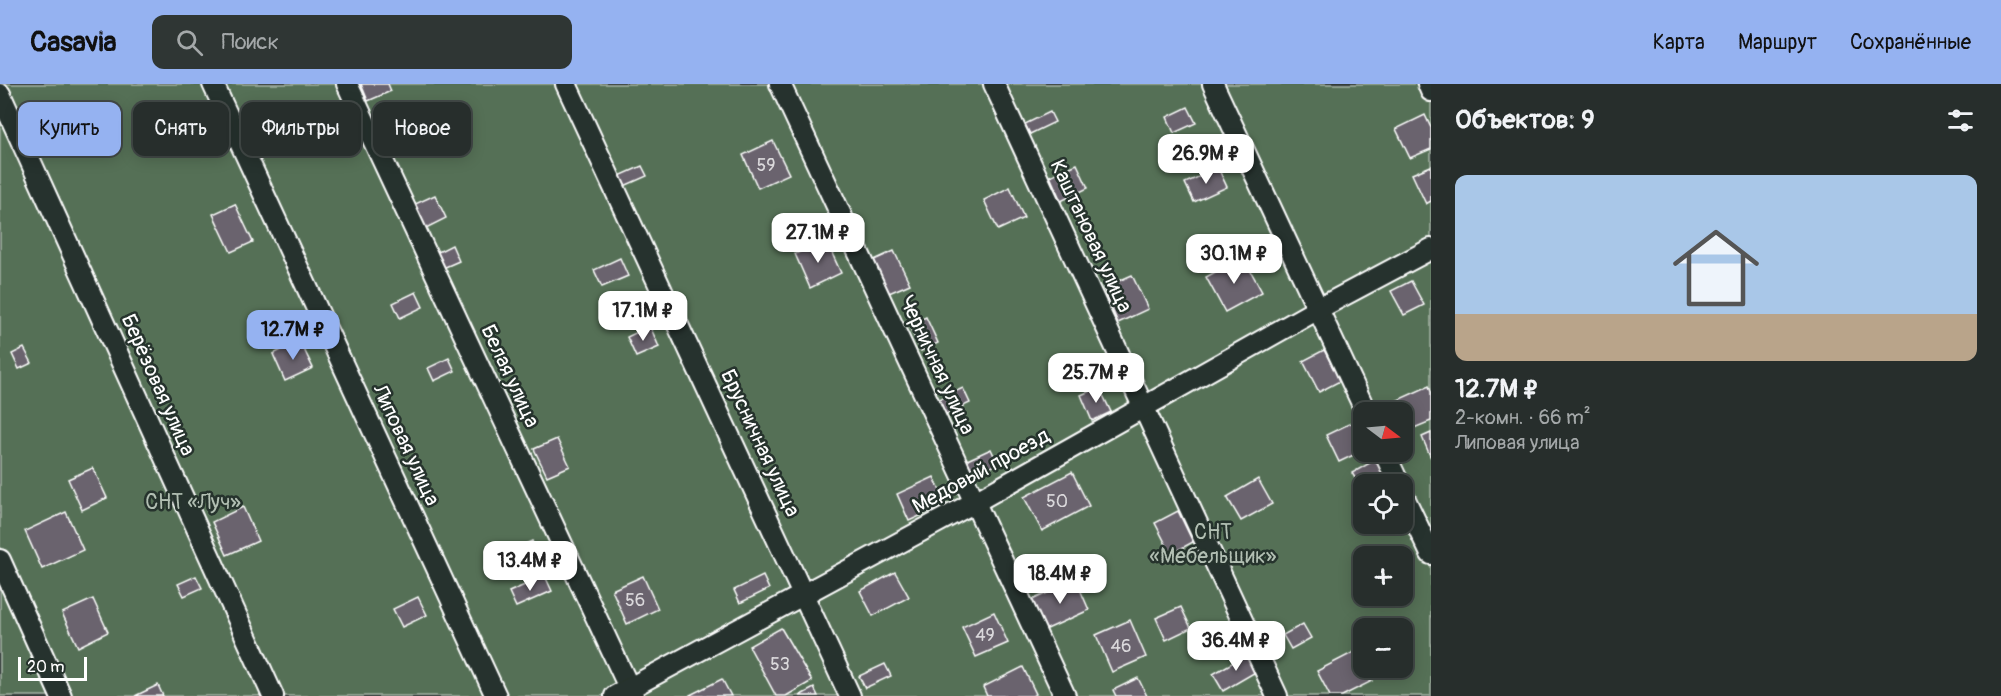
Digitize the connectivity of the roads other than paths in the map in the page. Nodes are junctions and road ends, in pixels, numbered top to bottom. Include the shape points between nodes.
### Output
1 (213, 84) edge
2 (347, 84) edge
3 (566, 84) edge
4 (780, 84) edge
5 (994, 84) edge
6 (1213, 84) edge
7 (1428, 84) edge
8 (1431, 91) edge
9 (0, 94) edge
10 (1431, 249) edge
11 (1318, 309) junction
12 (1361, 402) edge
13 (1144, 408) junction
14 (975, 502) junction
15 (1413, 516) edge
16 (1431, 554) edge
17 (0, 560) edge
18 (804, 594) junction
19 (626, 694) edge
20 (61, 696) edge
21 (273, 696) edge
22 (496, 696) edge
23 (850, 696) edge
24 (1065, 696) edge
25 (1277, 696) edge

1 - 22 street, Липовая улица
2 - 19 street, Белая улица
3 - 18 street, Брусничная улица
4 - 14 street, Черничная улица
5 - 13 street, Каштановая улица
6 - 11 street
7 - 8 street
9 - 21 street, Берёзовая улица
10 - 11 street, Медовый проезд
11 - 12 street
11 - 13 street, Медовый проезд
13 - 14 street, Медовый проезд
13 - 25 street, Каштановая улица
14 - 18 street, Медовый проезд
14 - 24 street, Черничная улица
15 - 16 street
17 - 20 street
18 - 19 street, Медовый проезд
18 - 23 street, Брусничная улица

